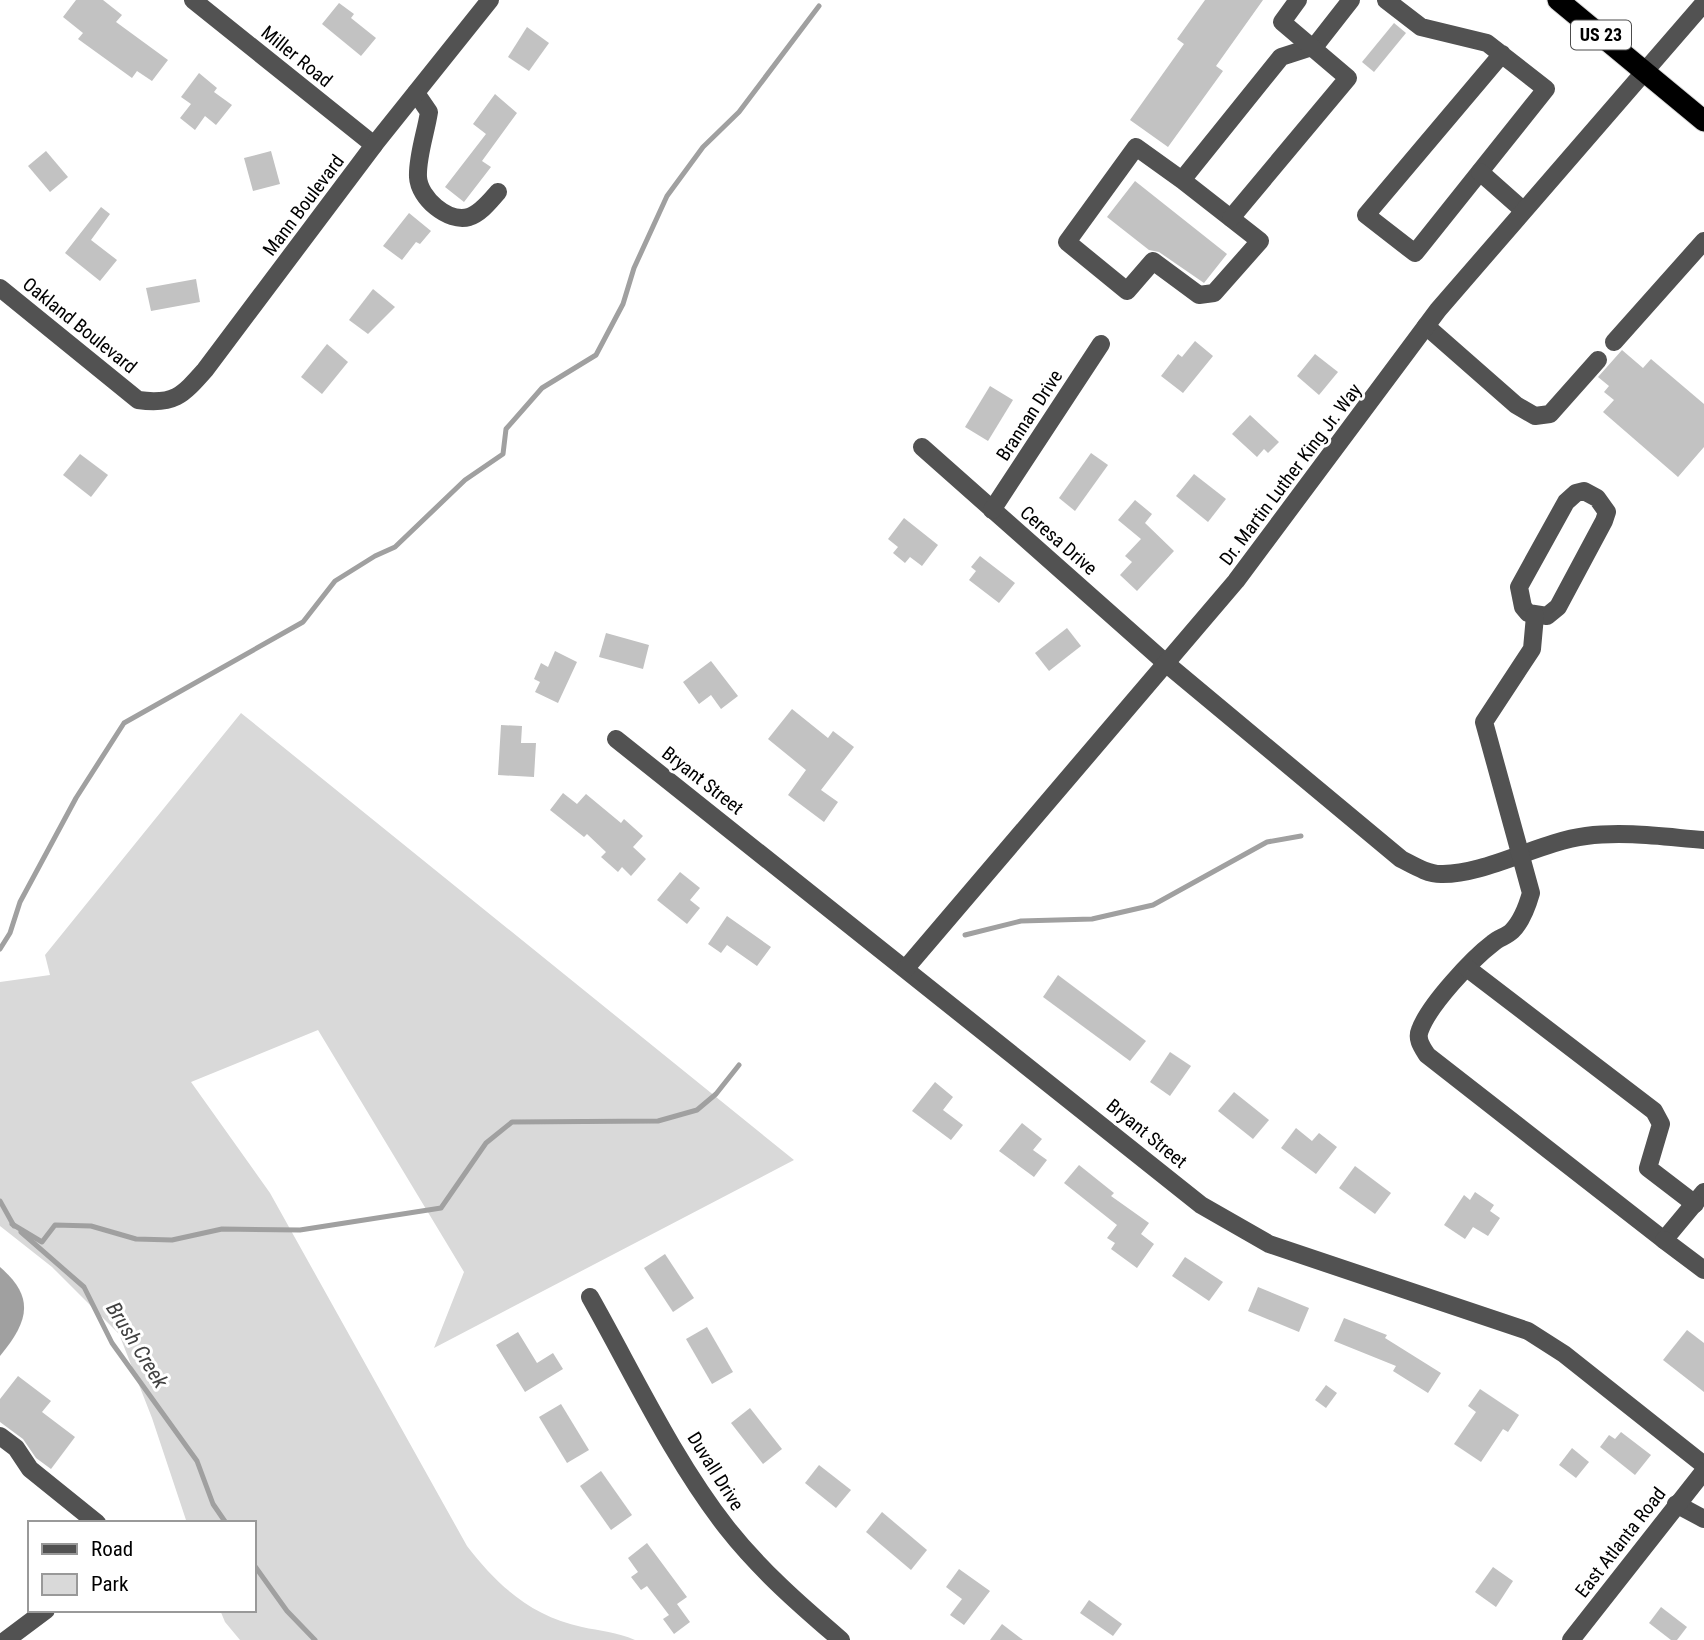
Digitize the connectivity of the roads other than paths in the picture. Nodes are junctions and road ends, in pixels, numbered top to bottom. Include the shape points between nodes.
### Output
1 (192, 0) edge
2 (490, 0) edge
3 (1298, 0) edge
4 (1351, 0) edge
5 (1386, 0) edge
6 (1558, 0) edge
7 (1704, 3) edge
8 (1315, 46) junction
9 (1502, 54) junction
10 (1644, 70) junction
11 (416, 93) junction
12 (1704, 121) edge
13 (374, 145) junction
14 (1480, 172) junction
15 (1182, 180) junction
16 (498, 192) dead end
17 (1523, 211) junction
18 (1231, 218) junction
19 (1704, 241) edge
20 (0, 288) edge
21 (1426, 326) junction
22 (1614, 342) dead end
23 (1101, 344) dead end
24 (1598, 360) dead end
25 (134, 396) joint
26 (922, 447) dead end
27 (992, 510) junction
28 (1535, 616) junction
29 (1168, 665) junction
30 (616, 739) dead end
31 (1704, 841) edge
32 (1521, 853) junction
33 (906, 968) junction
34 (1467, 968) junction
35 (1699, 1198) edge
36 (1664, 1240) junction
37 (1704, 1270) edge
38 (590, 1297) dead end
39 (0, 1436) edge
40 (1704, 1465) edge
41 (1704, 1472) edge
42 (1676, 1504) junction
43 (1704, 1519) edge
44 (95, 1521) edge
45 (43, 1612) edge
46 (6, 1640) edge
47 (841, 1640) edge
48 (1571, 1640) edge

1 - 13 street, Miller Road
2 - 11 street, Mann Boulevard
3 - 8 street via 1282,22
4 - 8 street
5 - 9 street via 1421,27 1487,43
6 - 10 highway, US 23
7 - 10 street, Dr. Martin Luther King Jr. Way
8 - 15 street via 1281,57
8 - 18 street via 1348,78
9 - 14 street via 1546,89
9 - 14 street via 1366,215 1415,253
10 - 12 highway, US 23
10 - 17 street, Dr. Martin Luther King Jr. Way
11 - 13 street, Mann Boulevard
11 - 16 street via 429,112 418,178 425,197 449,216 467,218 480,212
13 - 25 street, Mann Boulevard via 184,393 163,403
14 - 17 street
15 - 18 street
15 - 18 street via 1136,147 1067,242 1127,291 1153,261 1199,295 1209,295 1260,241
17 - 21 street, Dr. Martin Luther King Jr. Way
19 - 22 street
20 - 25 street, Oakland Boulevard
21 - 24 street via 1516,405 1535,416 1550,414
21 - 29 street, Dr. Martin Luther King Jr. Way
23 - 27 street, Brannan Drive
26 - 27 street, Ceresa Drive
27 - 29 street, Ceresa Drive
28 - 28 street via 1547,616 1558,607 1604,521 1607,512 1602,504 1584,491 1566,502 1520,587 1523,607
28 - 32 street via 1532,649 1484,722
29 - 32 street, Ceresa Drive via 1401,859 1439,874 1467,871
29 - 33 street, Dr. Martin Luther King Jr. Way
30 - 33 street, Bryant Street
31 - 32 street, Ceresa Drive via 1611,834 1584,836
32 - 34 street via 1531,893 1528,906 1510,933
33 - 40 street, Bryant Street via 1201,1205 1269,1244 1528,1331 1564,1354
34 - 35 street via 1654,1111 1661,1124 1647,1168
34 - 36 street via 1419,1031 1419,1043 1427,1055
35 - 36 street
36 - 37 street
38 - 47 street, Duvall Drive via 726,1528 784,1592
39 - 44 street via 16,1448 30,1469
41 - 42 street, East Atlanta Road
42 - 43 street
42 - 48 street, East Atlanta Road
45 - 46 street

